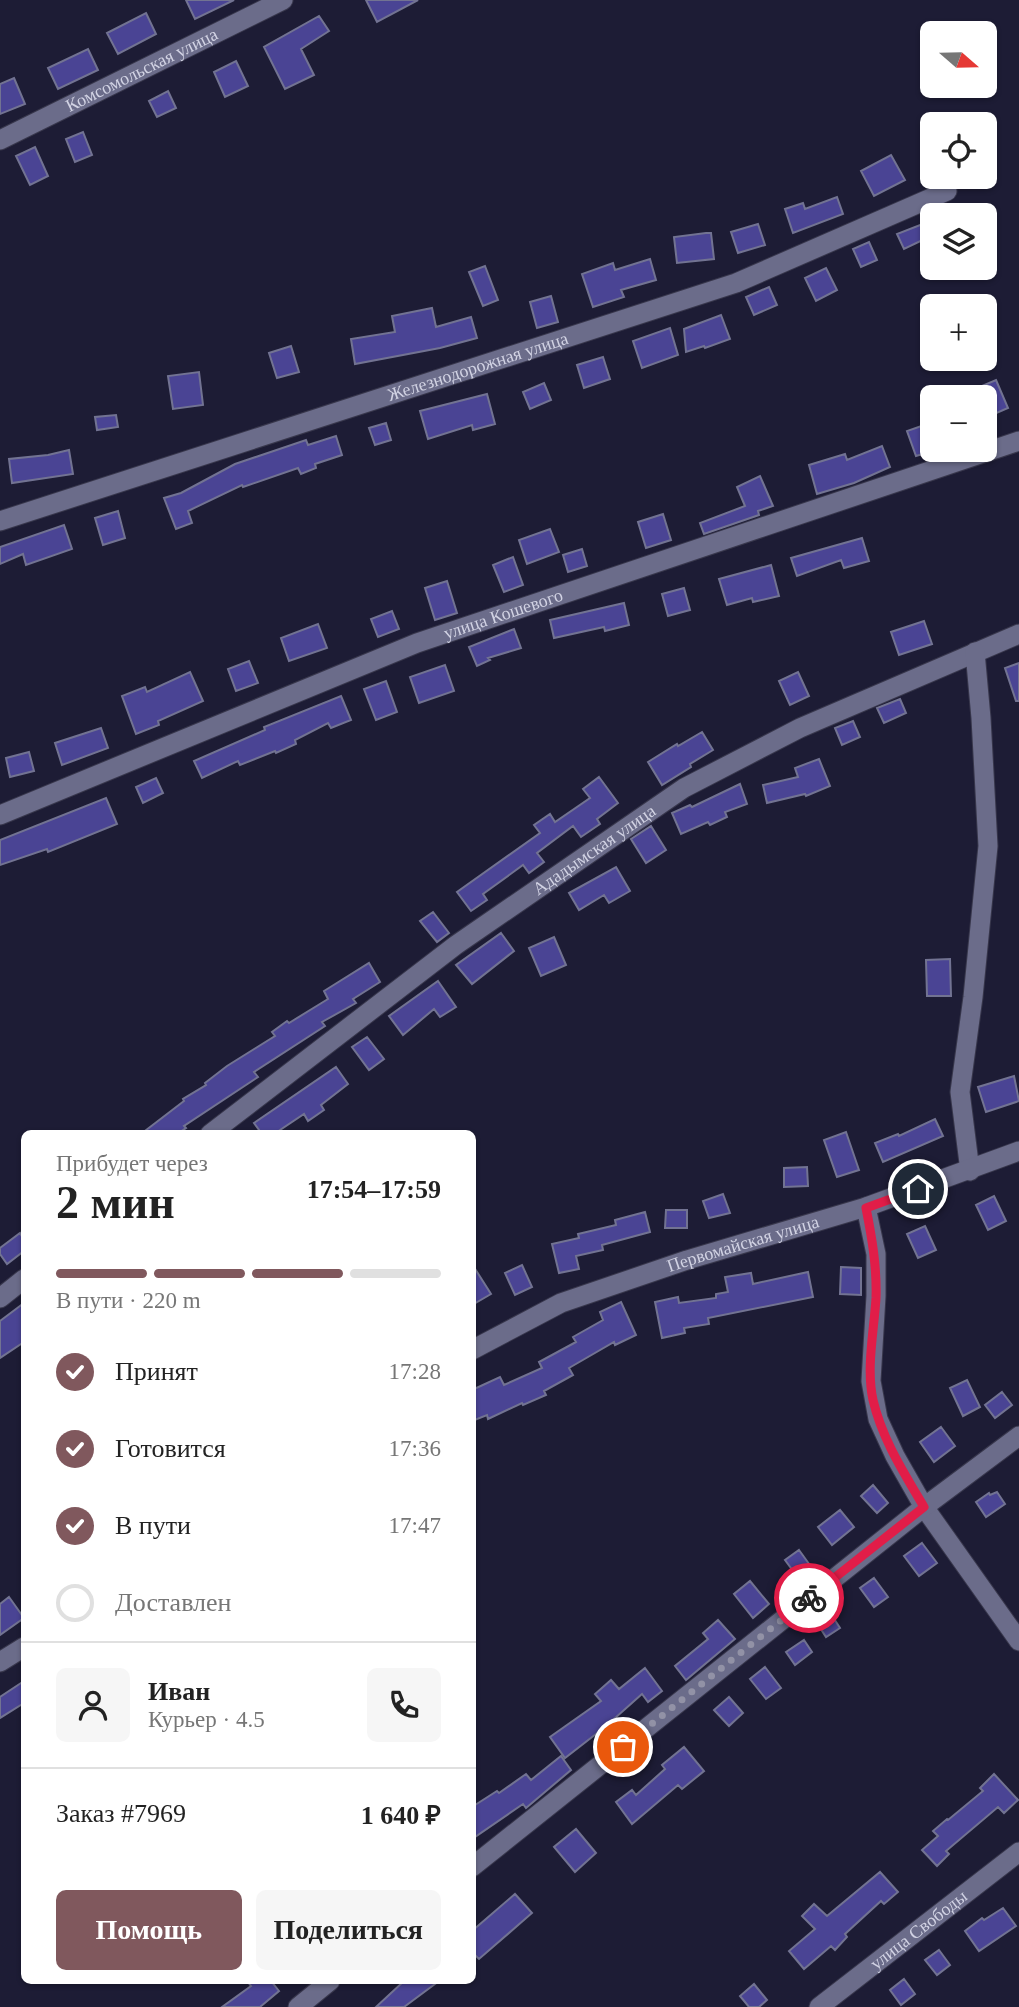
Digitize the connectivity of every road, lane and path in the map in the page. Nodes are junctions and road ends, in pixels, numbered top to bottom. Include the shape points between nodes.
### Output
1 (283, 0) edge
2 (0, 140) edge
3 (947, 191) dead end
4 (1019, 441) edge
5 (0, 521) edge
6 (1019, 634) edge
7 (975, 652) junction
8 (0, 815) edge
9 (215, 1130) edge
10 (1019, 1152) edge
11 (970, 1171) junction
12 (866, 1208) junction
13 (21, 1281) edge
14 (0, 1298) edge
15 (476, 1348) edge
16 (1019, 1436) edge
17 (924, 1507) junction
18 (1019, 1641) edge
19 (21, 1649) edge
20 (0, 1662) edge
21 (1019, 1852) edge
22 (476, 1864) edge
23 (326, 1984) edge
24 (298, 2007) edge
25 (819, 2007) edge

1 - 2 street, Комсомольская улица
3 - 5 street, Железнодорожная улица via 736,283
4 - 8 street, улица Кошевого via 418,643
6 - 7 street, Ададымская улица
7 - 9 street, Ададымская улица via 800,728 684,788 456,945
7 - 11 street via 988,846 960,1092
10 - 11 street, Первомайская улица
11 - 12 street, Первомайская улица
12 - 15 street, Первомайская улица via 687,1260 561,1303
12 - 17 street via 876,1254 873,1399 895,1456
13 - 14 street
16 - 17 street
17 - 18 street
17 - 22 street
19 - 20 street
21 - 25 street, улица Свободы
23 - 24 street

